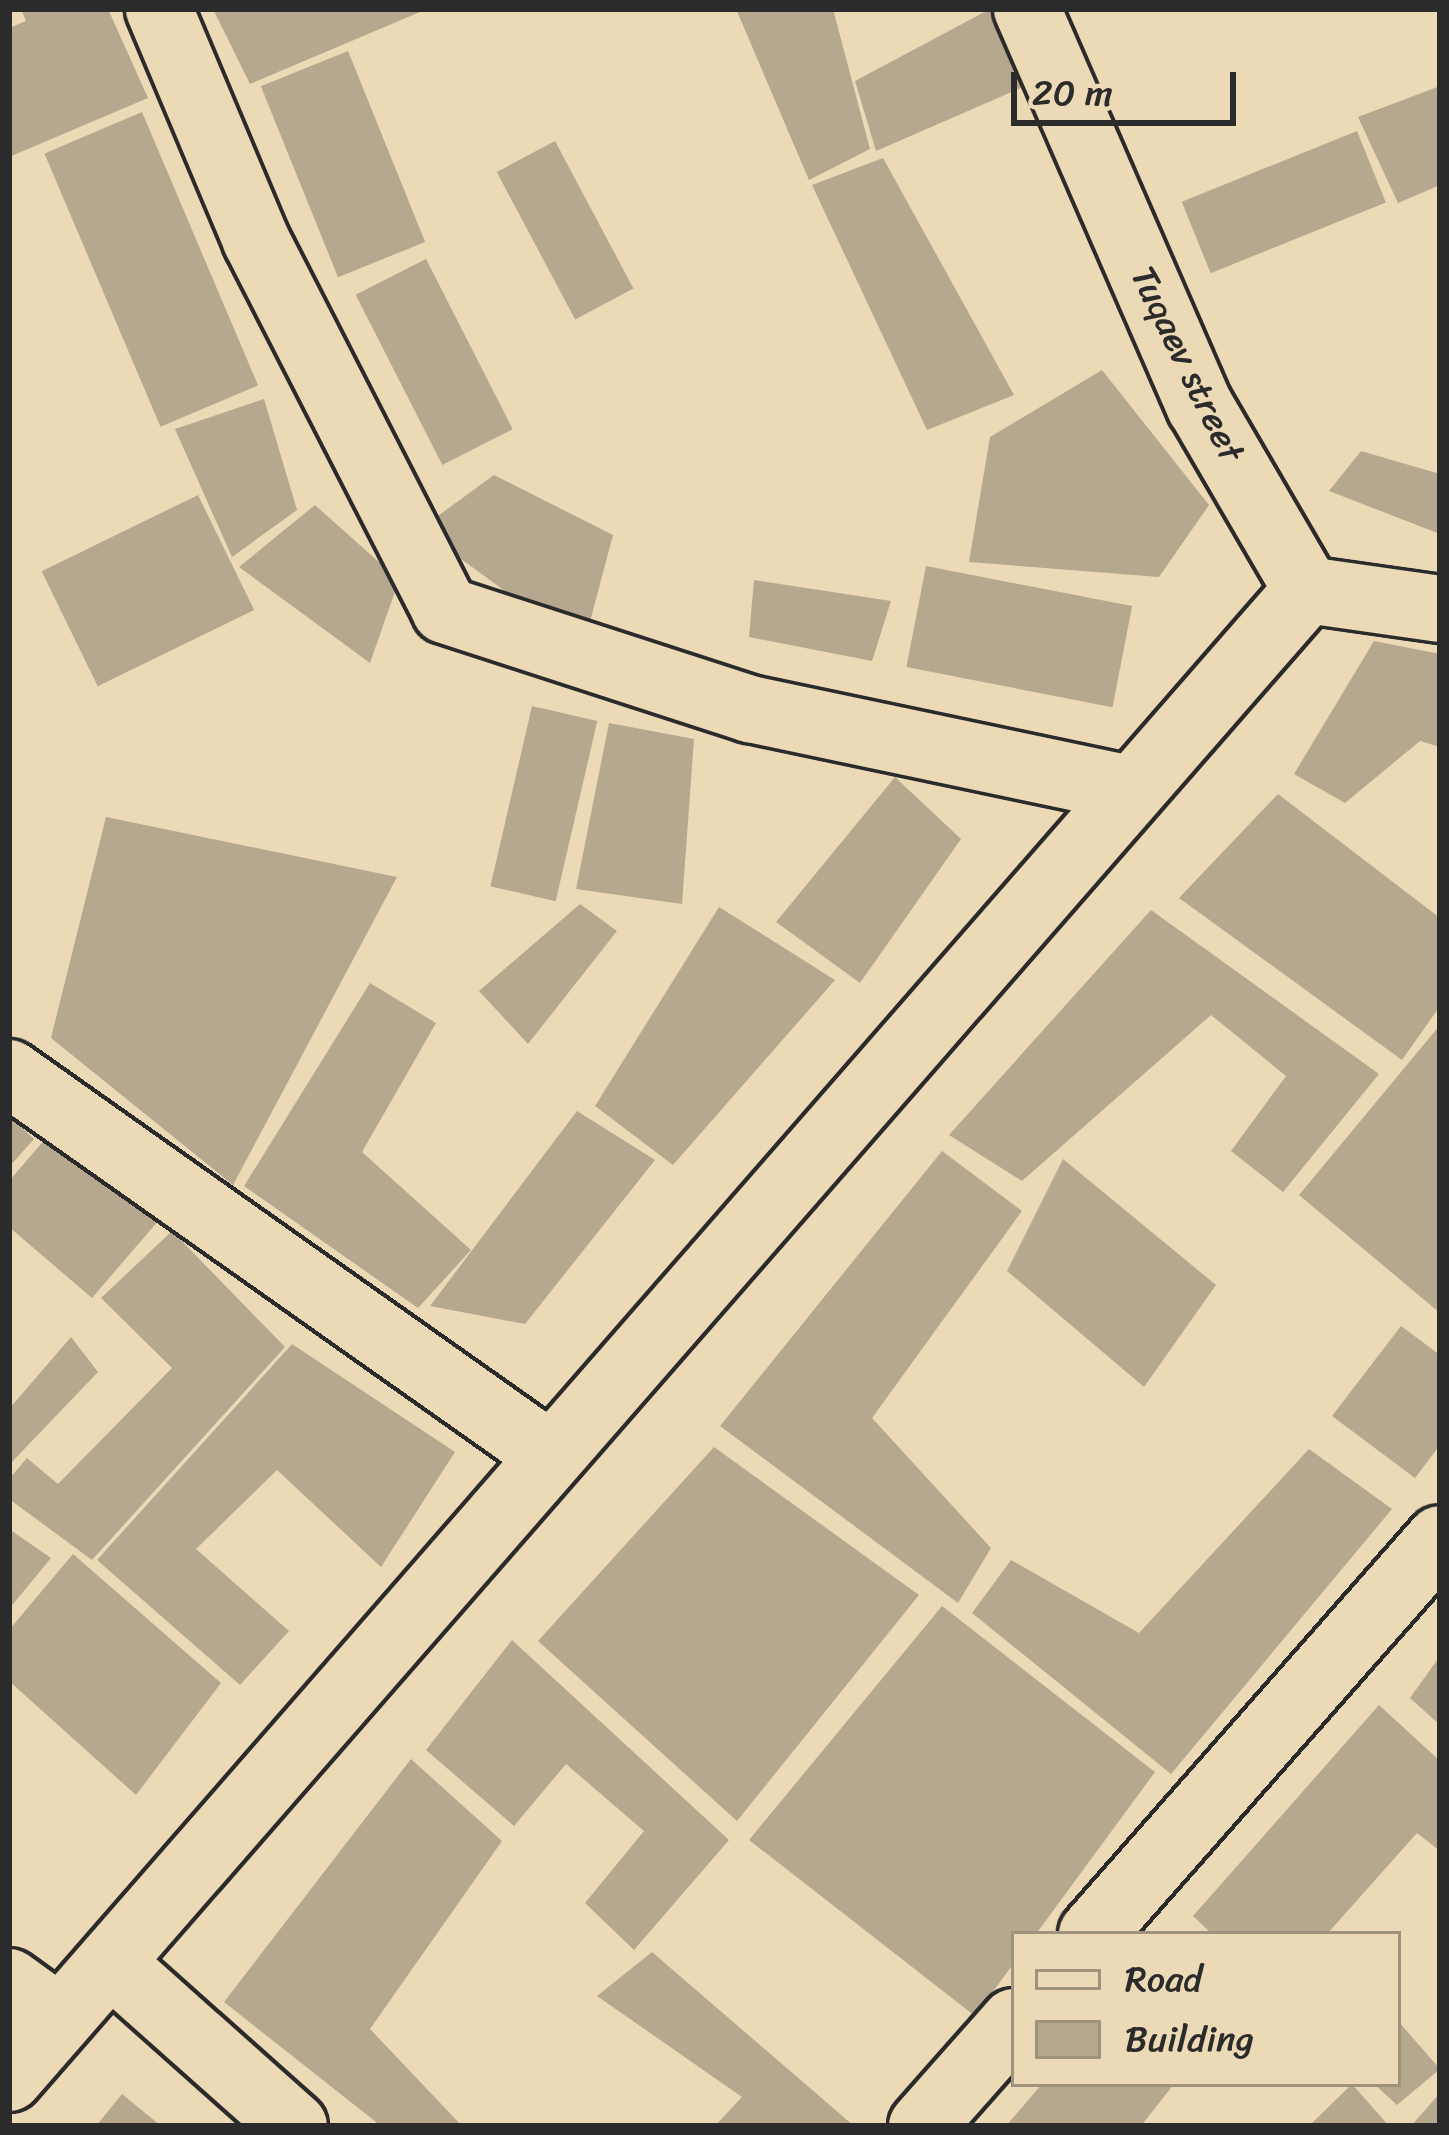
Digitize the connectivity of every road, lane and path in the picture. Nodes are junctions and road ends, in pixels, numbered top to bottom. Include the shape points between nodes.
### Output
1 (158, 9) edge
2 (1028, 9) edge
3 (1307, 590) junction
4 (1440, 609) edge
5 (1124, 788) junction
6 (9, 1072) edge
7 (547, 1453) junction
8 (1440, 1539) edge
9 (1095, 1931) edge
10 (111, 1963) junction
11 (34, 2001) edge
12 (1011, 2025) edge
13 (9, 2078) edge
14 (294, 2126) edge
15 (922, 2126) edge

1 - 5 street via 256,240 445,610 750,710
2 - 3 street, Tuqaev street via 1200,406
3 - 4 street
3 - 5 street
5 - 7 street
6 - 7 street
7 - 10 street
8 - 9 street
10 - 11 street
10 - 14 street
11 - 13 street
12 - 15 street

